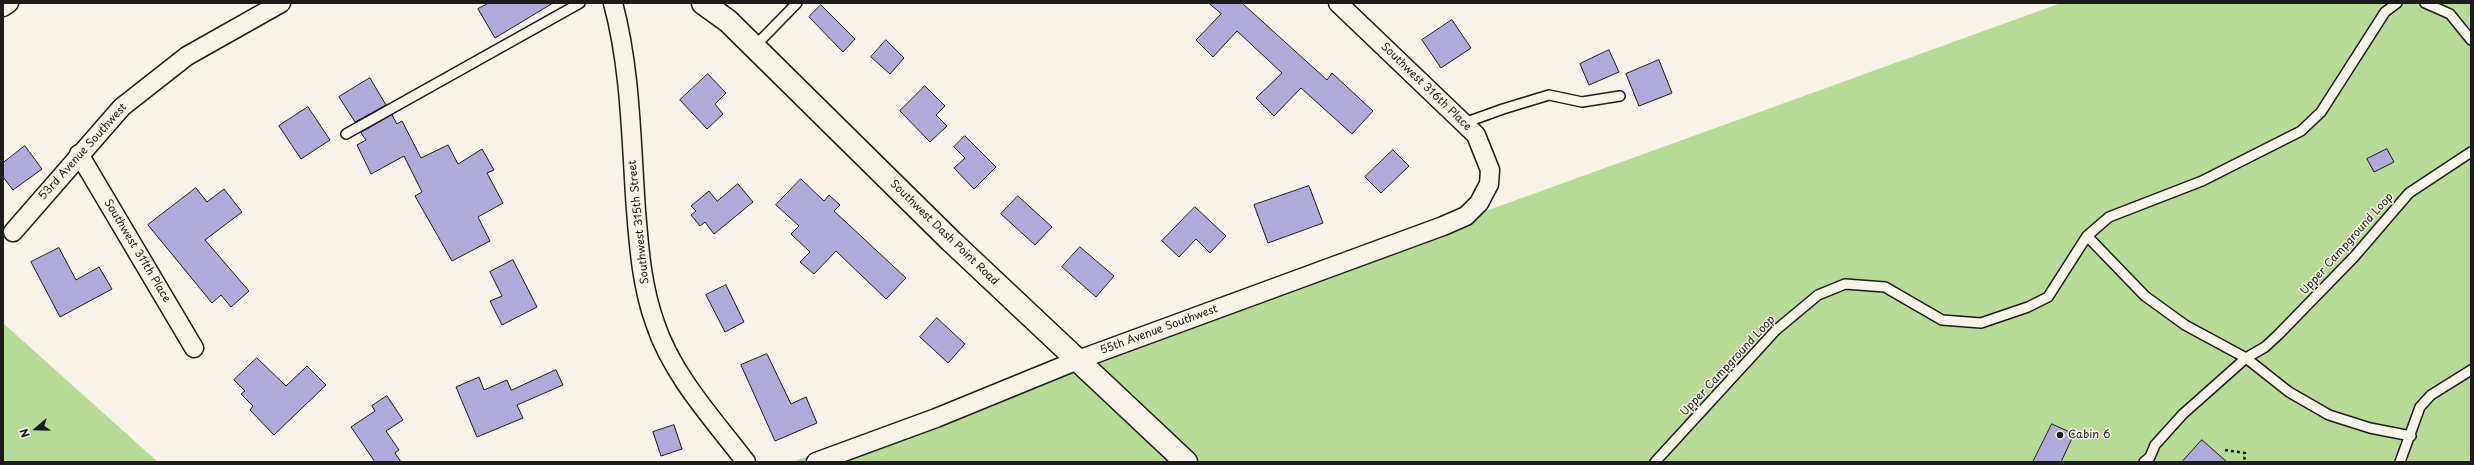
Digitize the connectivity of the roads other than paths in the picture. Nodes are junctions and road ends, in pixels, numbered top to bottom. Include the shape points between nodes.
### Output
1 (9, 3) edge
2 (281, 3) edge
3 (580, 3) edge
4 (613, 3) edge
5 (703, 3) edge
6 (797, 3) edge
7 (1338, 3) edge
8 (2397, 3) edge
9 (2425, 3) edge
10 (3, 7) edge
11 (2471, 40) edge
12 (754, 47) junction
13 (1620, 96) dead end
14 (1464, 123) junction
15 (346, 134) dead end
16 (2471, 152) edge
17 (79, 154) junction
18 (1489, 184) joint
19 (13, 232) dead end
20 (2087, 236) junction
21 (194, 348) dead end
22 (2246, 358) junction
23 (1078, 360) junction
24 (2471, 370) edge
25 (2410, 436) junction
26 (746, 462) edge
27 (816, 462) edge
28 (1186, 462) edge
29 (1655, 462) edge
30 (2144, 462) edge
31 (2400, 462) edge

1 - 10 street
2 - 17 street, 53rd Avenue Southwest via 187,56 159,76 122,107
3 - 15 lane
4 - 26 street, Southwest 315th Street via 626,63 644,285 655,324 677,371
5 - 12 main road, Southwest Dash Point Road via 728,21
6 - 12 lane
7 - 14 street, Southwest 316th Place
8 - 20 lane, Upper Campground Loop via 2385,12 2321,112 2300,131 2202,181 2109,216
9 - 11 lane via 2450,14
12 - 23 main road, Southwest Dash Point Road via 841,134
13 - 14 lane via 1582,102 1550,95
14 - 18 street, Southwest 316th Place via 1476,135 1484,153 1490,170
16 - 22 lane, Upper Campground Loop via 2408,193 2354,257 2278,336
17 - 19 street, 53rd Avenue Southwest
17 - 21 street, Southwest 311th Place
18 - 23 street, 55th Avenue Southwest via 1480,203 1466,216 1443,226
20 - 22 lane via 2145,296 2185,325
20 - 29 lane, Upper Campground Loop via 2048,297 2028,307 1981,323 1942,320 1885,287 1845,284 1818,295 1776,330
22 - 25 lane via 2289,392 2329,415 2370,428
22 - 30 lane, Upper Campground Loop via 2183,414 2155,445 2150,458
23 - 27 street, 55th Avenue Southwest via 944,415
23 - 28 main road, Southwest Dash Point Road
24 - 25 lane via 2431,395 2420,407
25 - 31 lane

